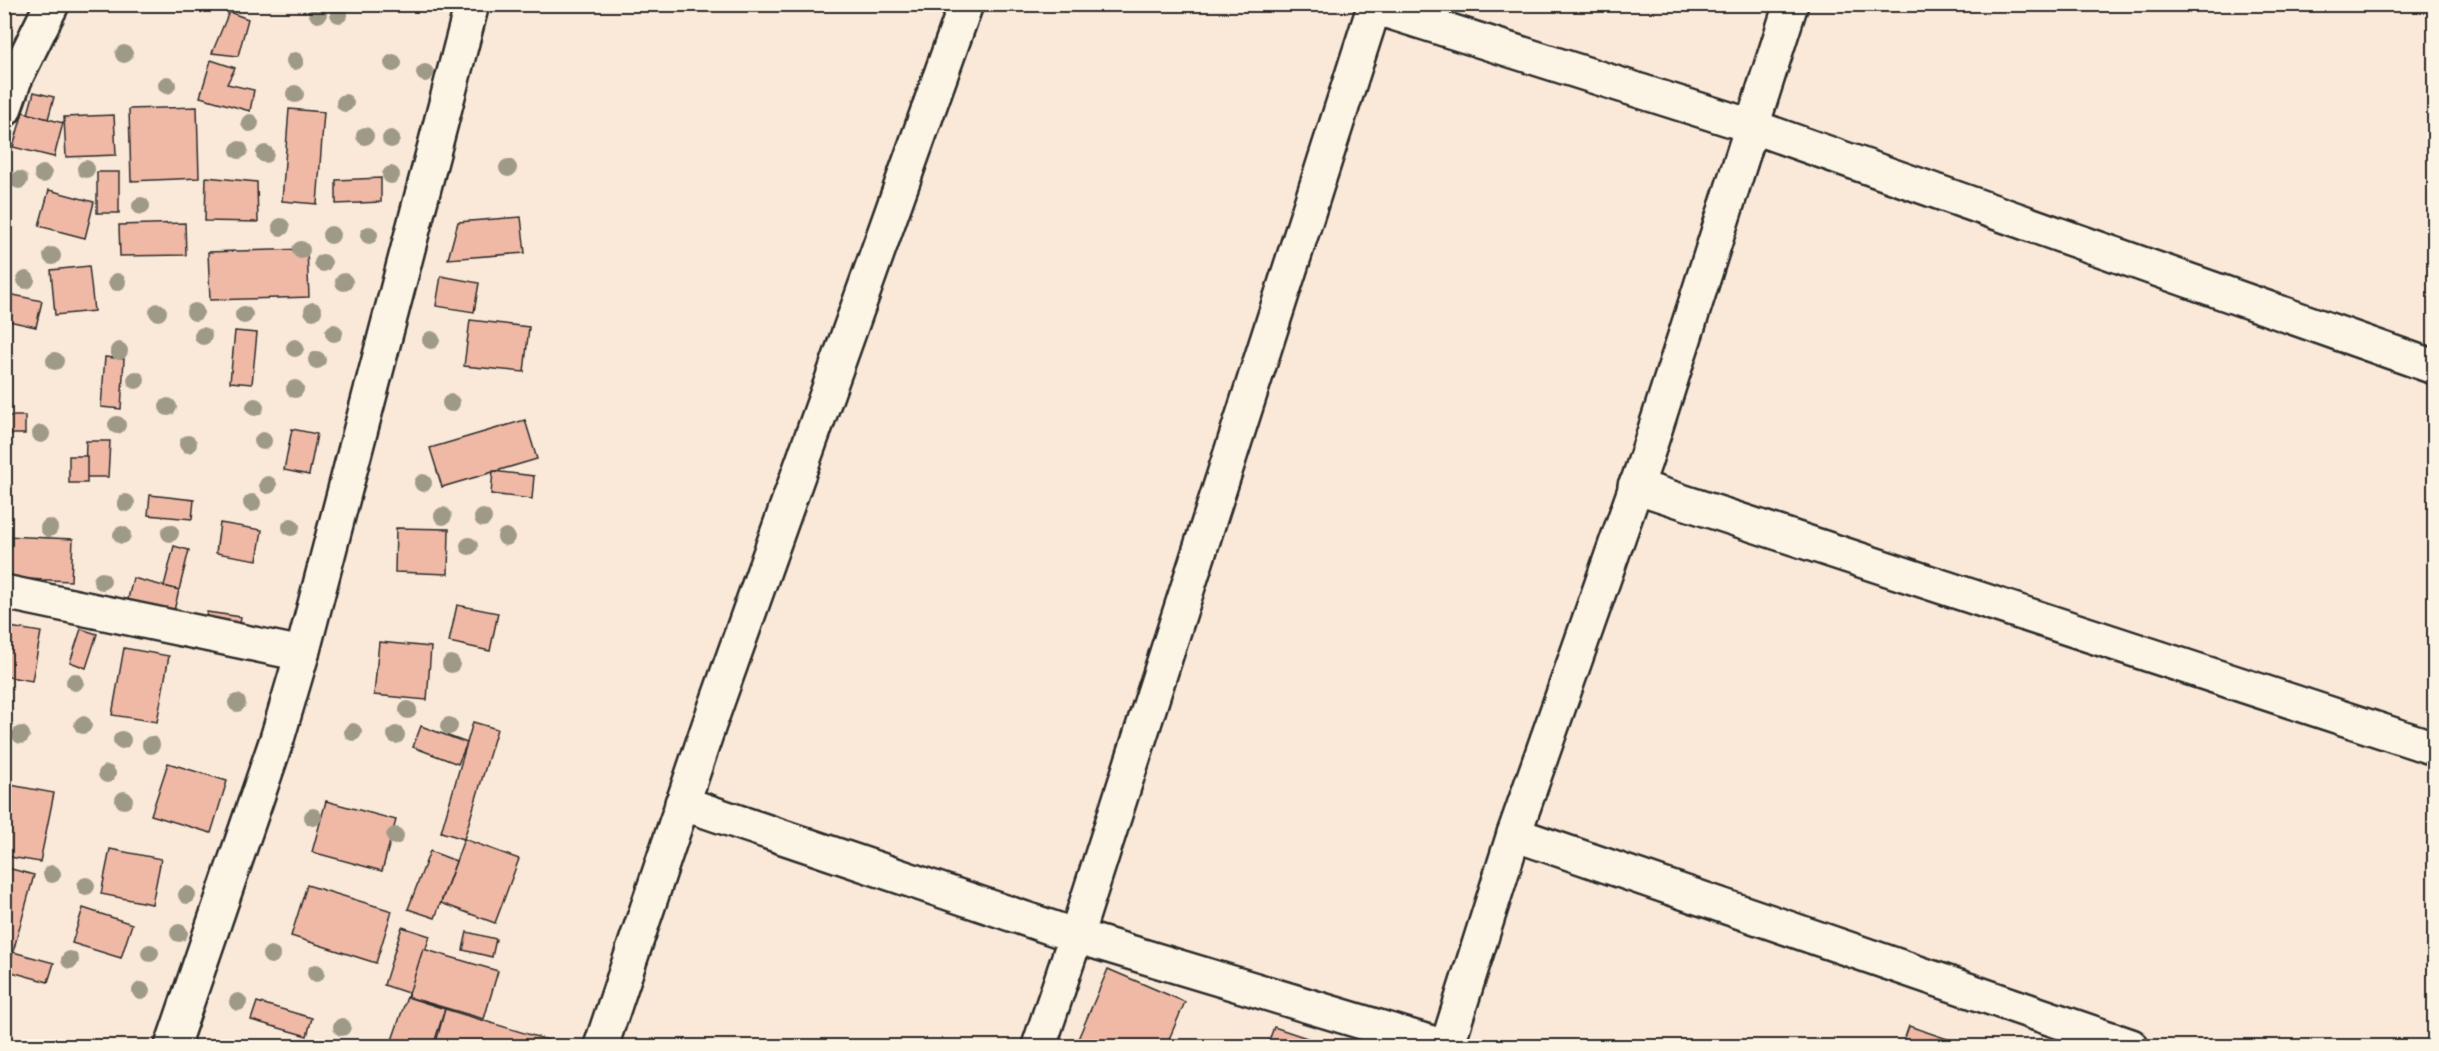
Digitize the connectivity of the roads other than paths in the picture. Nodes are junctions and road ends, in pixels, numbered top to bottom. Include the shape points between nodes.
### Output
1 (52, 4) edge
2 (472, 4) edge
3 (966, 4) edge
4 (1791, 4) edge
5 (1374, 6) edge
6 (4, 110) edge
7 (1751, 126) junction
8 (2434, 367) edge
9 (1635, 486) junction
10 (4, 592) edge
11 (302, 654) junction
12 (2434, 748) edge
13 (682, 804) junction
14 (1514, 834) junction
15 (1076, 936) junction
16 (172, 1047) edge
17 (602, 1047) edge
18 (1039, 1047) edge
19 (1442, 1047) edge
20 (1447, 1047) edge
21 (2132, 1047) edge

1 - 6 street
2 - 11 street
3 - 13 street
4 - 7 street
5 - 7 street
5 - 15 street
7 - 8 street
7 - 9 street
9 - 12 street
9 - 14 street
10 - 11 street
11 - 16 street
13 - 15 street
13 - 17 street
14 - 20 street
14 - 21 street
15 - 18 street
15 - 19 street

